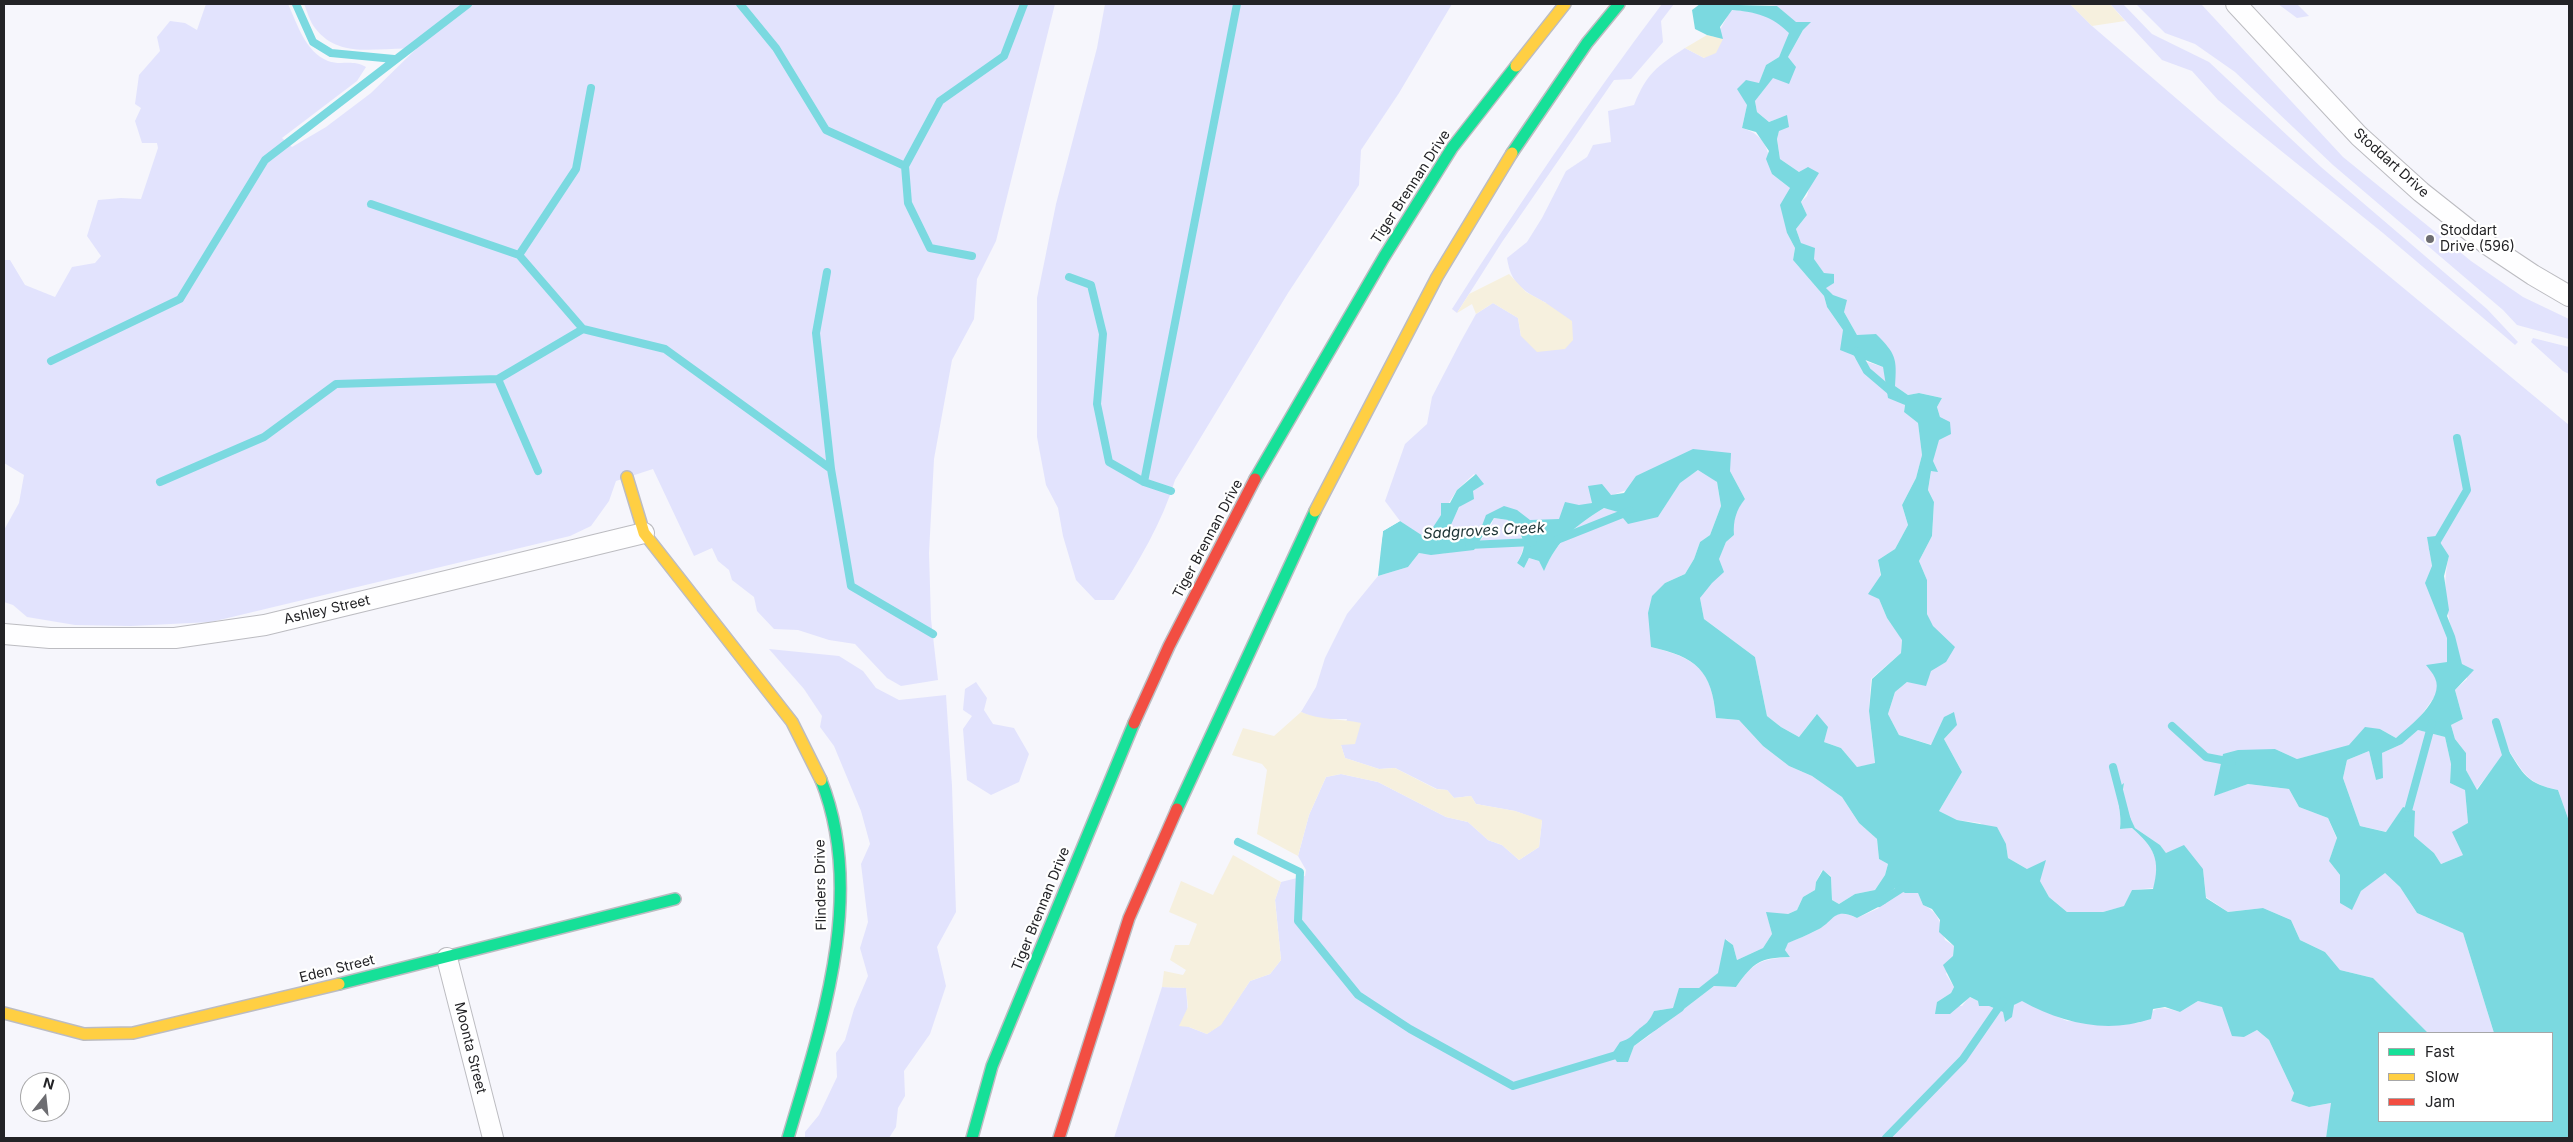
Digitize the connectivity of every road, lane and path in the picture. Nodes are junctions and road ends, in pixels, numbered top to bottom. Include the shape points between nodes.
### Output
1 (1565, 4) edge
2 (1619, 4) edge
3 (2236, 4) edge
4 (2567, 290) edge
5 (627, 477) dead end
6 (644, 533) junction
7 (4, 634) edge
8 (675, 899) dead end
9 (447, 958) junction
10 (4, 1013) edge
11 (493, 1138) edge
12 (788, 1138) edge
13 (972, 1138) edge
14 (1059, 1138) edge

1 - 13 main road, Tiger Brennan Drive via 1452,148 1306,390 1209,568 1123,748 992,1066
2 - 14 main road via 1587,43 1506,161 1437,278 1319,502 1191,776 1129,918
3 - 4 street, Stoddart Drive via 2359,136 2421,192 2488,245
5 - 6 main road, Flinders Drive
6 - 7 street, Ashley Street via 275,623 216,634 112,638
6 - 12 main road, Flinders Drive via 792,722 822,782 838,841 840,921 832,975
8 - 9 main road, Eden Street
9 - 10 main road, Eden Street via 133,1033 84,1034
9 - 11 street, Moonta Street

